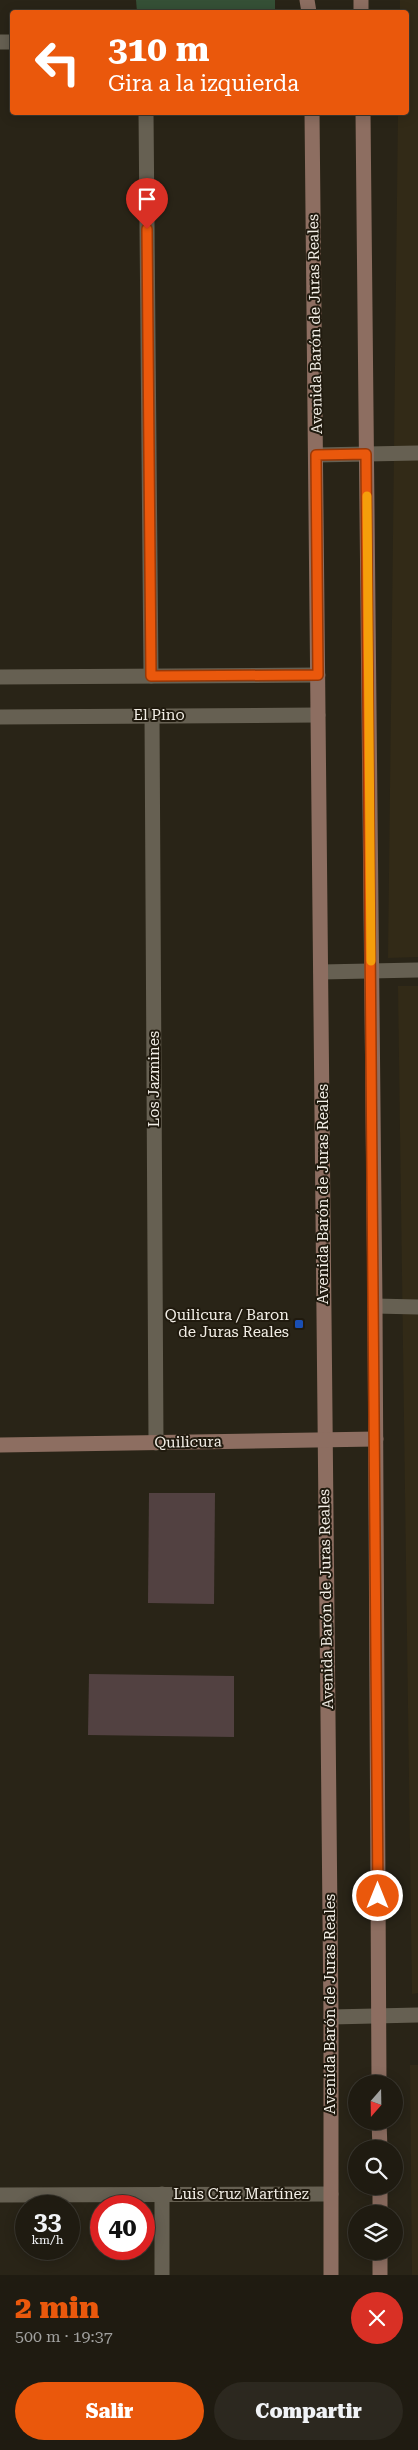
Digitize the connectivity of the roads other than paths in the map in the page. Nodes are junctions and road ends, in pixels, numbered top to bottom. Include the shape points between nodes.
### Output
1 (146, 115) edge
2 (312, 115) edge
3 (363, 115) edge
4 (418, 453) edge
5 (366, 454) junction
6 (316, 455) junction
7 (318, 675) junction
8 (151, 676) junction
9 (0, 677) edge
10 (152, 715) junction
11 (318, 715) junction
12 (0, 717) edge
13 (418, 970) edge
14 (372, 971) junction
15 (321, 972) junction
16 (375, 1306) junction
17 (418, 1307) edge
18 (376, 1439) junction
19 (325, 1440) junction
20 (156, 1443) junction
21 (0, 1445) edge
22 (418, 2015) edge
23 (379, 2016) junction
24 (331, 2017) junction
25 (379, 2075) edge
26 (0, 2194) edge
27 (162, 2194) junction
28 (331, 2194) junction
29 (380, 2260) edge
30 (162, 2275) edge
31 (331, 2275) edge
32 (380, 2275) edge

1 - 8 street
2 - 6 street, Avenida Barón de Juras Reales
3 - 5 street
4 - 5 street
5 - 6 street
5 - 14 street
6 - 7 street, Avenida Barón de Juras Reales
7 - 8 street
7 - 11 street, Avenida Barón de Juras Reales
8 - 9 street
10 - 11 street, El Pino
10 - 12 street, El Pino
10 - 20 street, Los Jazmines
11 - 15 street, Avenida Barón de Juras Reales
13 - 14 street
14 - 15 street
14 - 16 street
15 - 19 street, Avenida Barón de Juras Reales
16 - 17 street
16 - 18 street
18 - 19 street, Quilicura
18 - 23 street
19 - 20 street, Quilicura
19 - 24 street, Avenida Barón de Juras Reales
20 - 21 street, Quilicura
22 - 23 street
23 - 24 street
23 - 25 street
24 - 28 street, Avenida Barón de Juras Reales
26 - 27 street, Luis Cruz Martínez
27 - 28 street, Luis Cruz Martínez
27 - 30 street
28 - 31 street, Avenida Barón de Juras Reales
29 - 32 street

